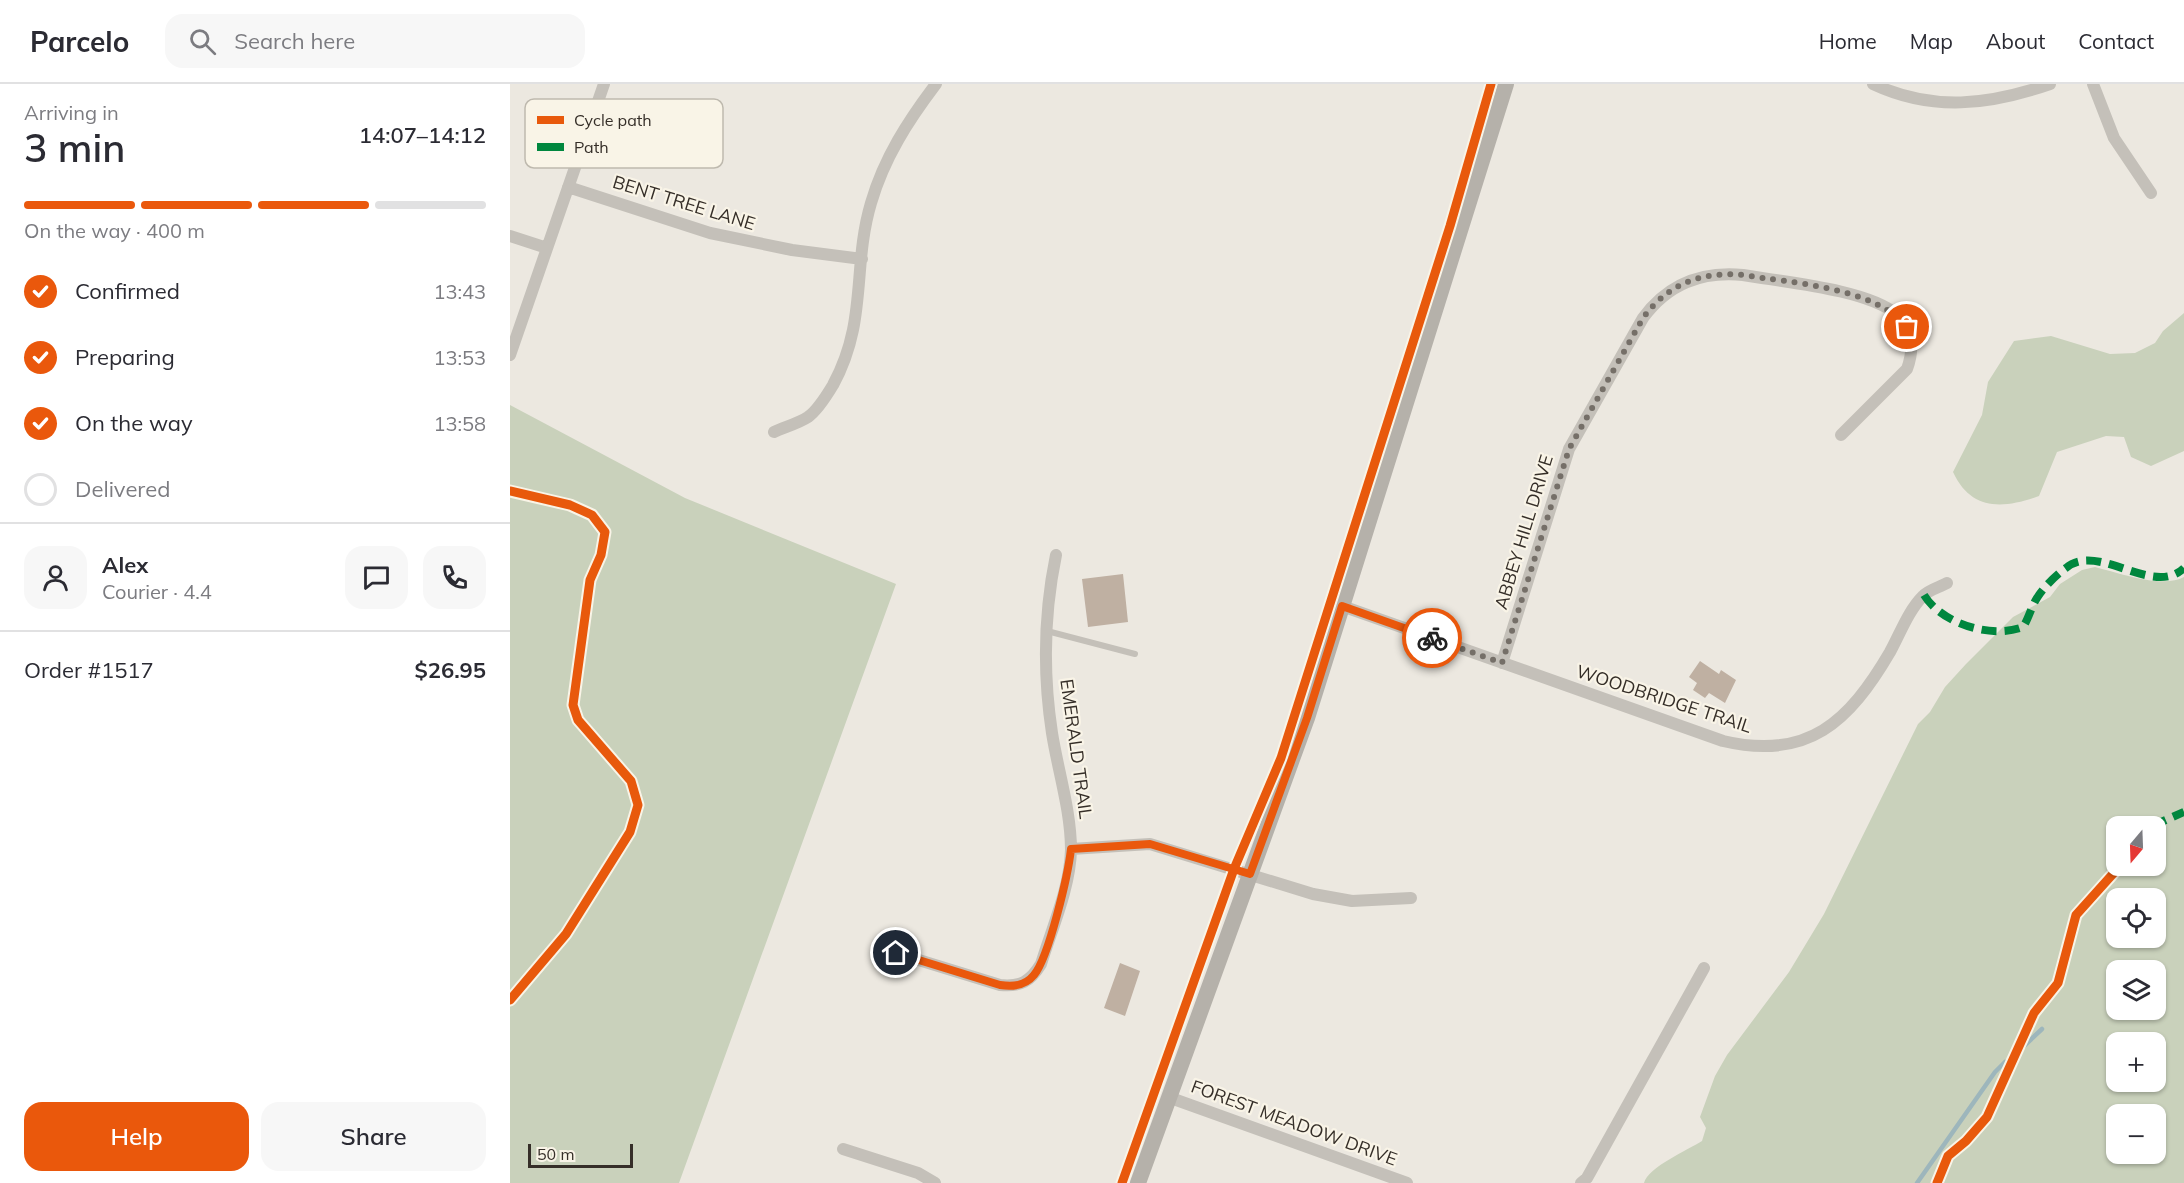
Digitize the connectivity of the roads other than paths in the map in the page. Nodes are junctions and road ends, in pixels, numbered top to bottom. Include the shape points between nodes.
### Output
1 (604, 84) edge
2 (936, 84) edge
3 (1506, 84) edge
4 (1873, 84) edge
5 (2050, 84) edge
6 (2093, 84) edge
7 (599, 99) edge
8 (575, 168) edge
9 (568, 187) junction
10 (2151, 194) dead end
11 (510, 236) edge
12 (548, 248) junction
13 (862, 259) junction
14 (510, 352) edge
15 (774, 432) dead end
16 (1841, 435) dead end
17 (1056, 555) dead end
18 (1947, 583) dead end
19 (1342, 606) junction
20 (1047, 631) junction
21 (1135, 654) dead end
22 (1502, 663) junction
23 (1071, 849) junction
24 (1250, 874) junction
25 (1411, 898) dead end
26 (896, 953) dead end
27 (1704, 968) dead end
28 (1168, 1097) junction
29 (843, 1149) dead end
30 (935, 1183) edge
31 (1138, 1183) edge
32 (1407, 1183) edge
33 (1581, 1183) edge

1 - 7 street
2 - 13 street via 900,134 883,168 870,205
3 - 19 main road
4 - 5 street via 1923,101 1956,105 1988,102
6 - 10 street via 2114,138
8 - 9 street
9 - 12 street
9 - 13 street, BENT TREE LANE via 710,233
11 - 12 street
12 - 14 street
13 - 15 street via 858,310 842,368 828,394 808,417
16 - 22 street, ABBEY HILL DRIVE via 1907,369 1911,341 1898,315 1854,296 1743,275 1707,276 1673,287 1643,318 1569,449
17 - 20 street, EMERALD TRAIL
18 - 22 street, WOODBRIDGE TRAIL via 1924,595 1845,715 1824,731 1774,748 1723,741
19 - 22 street, WOODBRIDGE TRAIL
19 - 24 main road via 1307,718
20 - 21 lane
20 - 23 street, EMERALD TRAIL via 1045,655 1052,731
23 - 24 street via 1150,844
23 - 26 street, EMERALD TRAIL via 1065,887 1041,964 1025,983 1013,987 1000,985
24 - 25 street via 1313,894 1352,901
24 - 28 main road
27 - 33 street via 1621,1120
28 - 31 main road
28 - 32 street, FOREST MEADOW DRIVE
29 - 30 street via 918,1173

